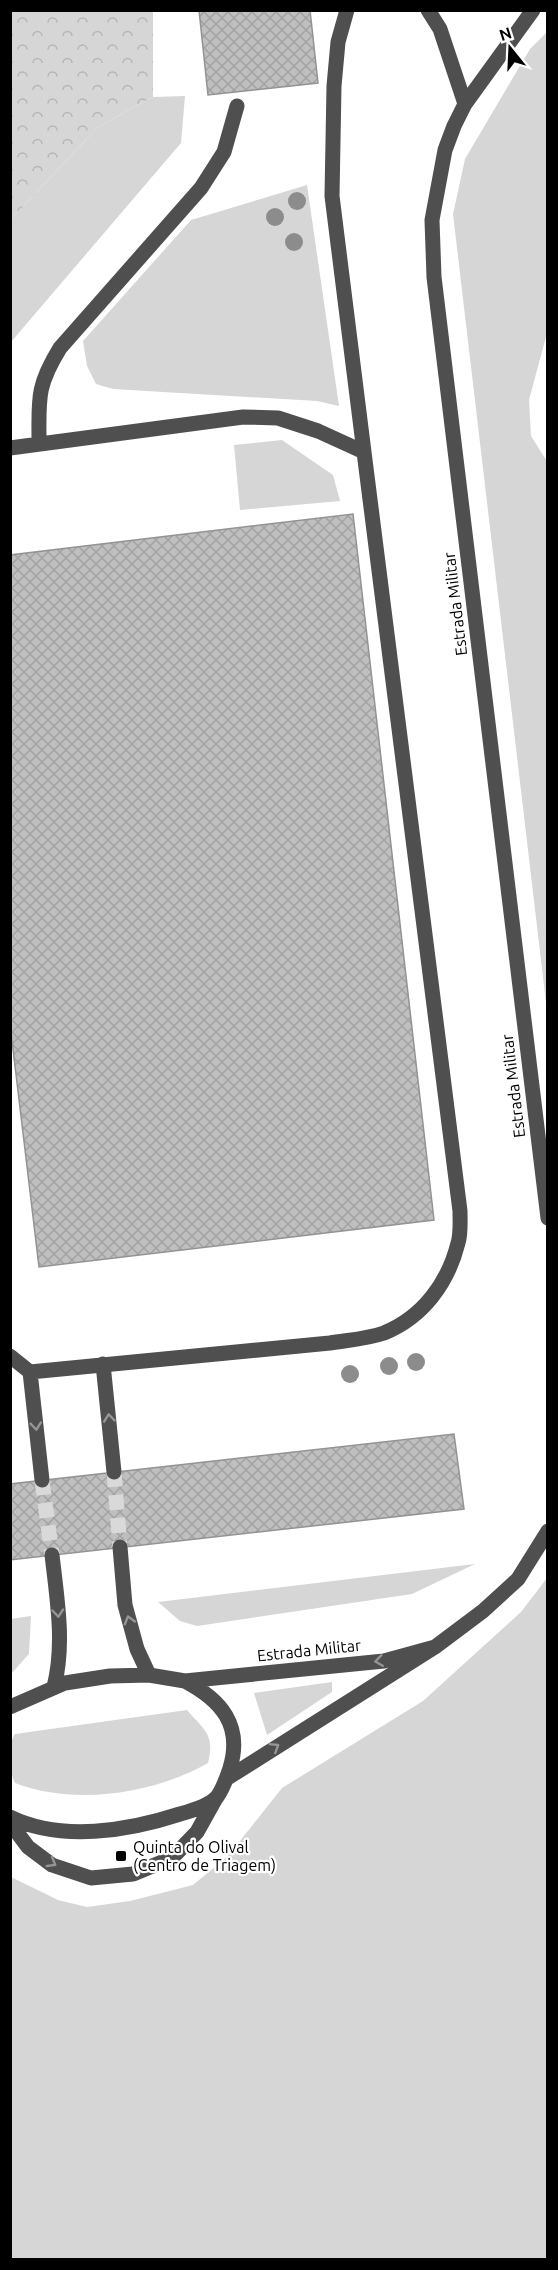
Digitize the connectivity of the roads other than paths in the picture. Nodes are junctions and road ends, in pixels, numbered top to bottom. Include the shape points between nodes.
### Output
1 (347, 10) edge
2 (428, 10) edge
3 (533, 10) edge
4 (465, 104) junction
5 (237, 106) dead end
6 (39, 443) junction
7 (10, 448) edge
8 (364, 452) junction
9 (548, 1218) edge
10 (10, 1356) edge
11 (103, 1364) junction
12 (30, 1372) junction
13 (114, 1472) tunnel mouth
14 (42, 1480) tunnel mouth
15 (548, 1531) edge
16 (120, 1547) tunnel mouth
17 (52, 1555) tunnel mouth
18 (435, 1647) junction
19 (149, 1675) junction
20 (185, 1681) junction
21 (54, 1687) junction
22 (13, 1704) edge
23 (226, 1779) junction
24 (216, 1798) junction
25 (10, 1817) edge
26 (10, 1823) edge

1 - 8 street via 338,42 334,86 332,196
2 - 4 street via 440,29
3 - 4 street, Estrada Militar
4 - 9 street, Estrada Militar via 445,150 437,185 432,220 434,278
5 - 6 street via 224,152 201,188 60,348 45,371 39,393
6 - 7 street
6 - 8 street via 243,417 278,418
8 - 11 street via 460,1211 459,1242 437,1293 417,1313 384,1333 364,1339
10 - 12 street
11 - 12 street
13 -> 11 street
12 -> 14 street
15 - 18 street, Estrada Militar via 518,1579
19 -> 16 street via 125,1605
17 -> 21 street via 61,1648
18 -> 20 street, Estrada Militar via 384,1661
23 -> 18 street, Estrada Militar
19 - 20 street, Estrada Militar
19 - 21 street, Estrada Militar via 110,1676
20 - 23 street, Estrada Militar via 207,1693 230,1723 234,1753
21 - 22 street, Estrada Militar
23 - 24 street, Estrada Militar
24 - 25 street via 159,1821 115,1829 70,1831 30,1827
26 -> 24 street, Estrada Militar via 28,1846 52,1865 91,1878 133,1874 172,1858 197,1832

